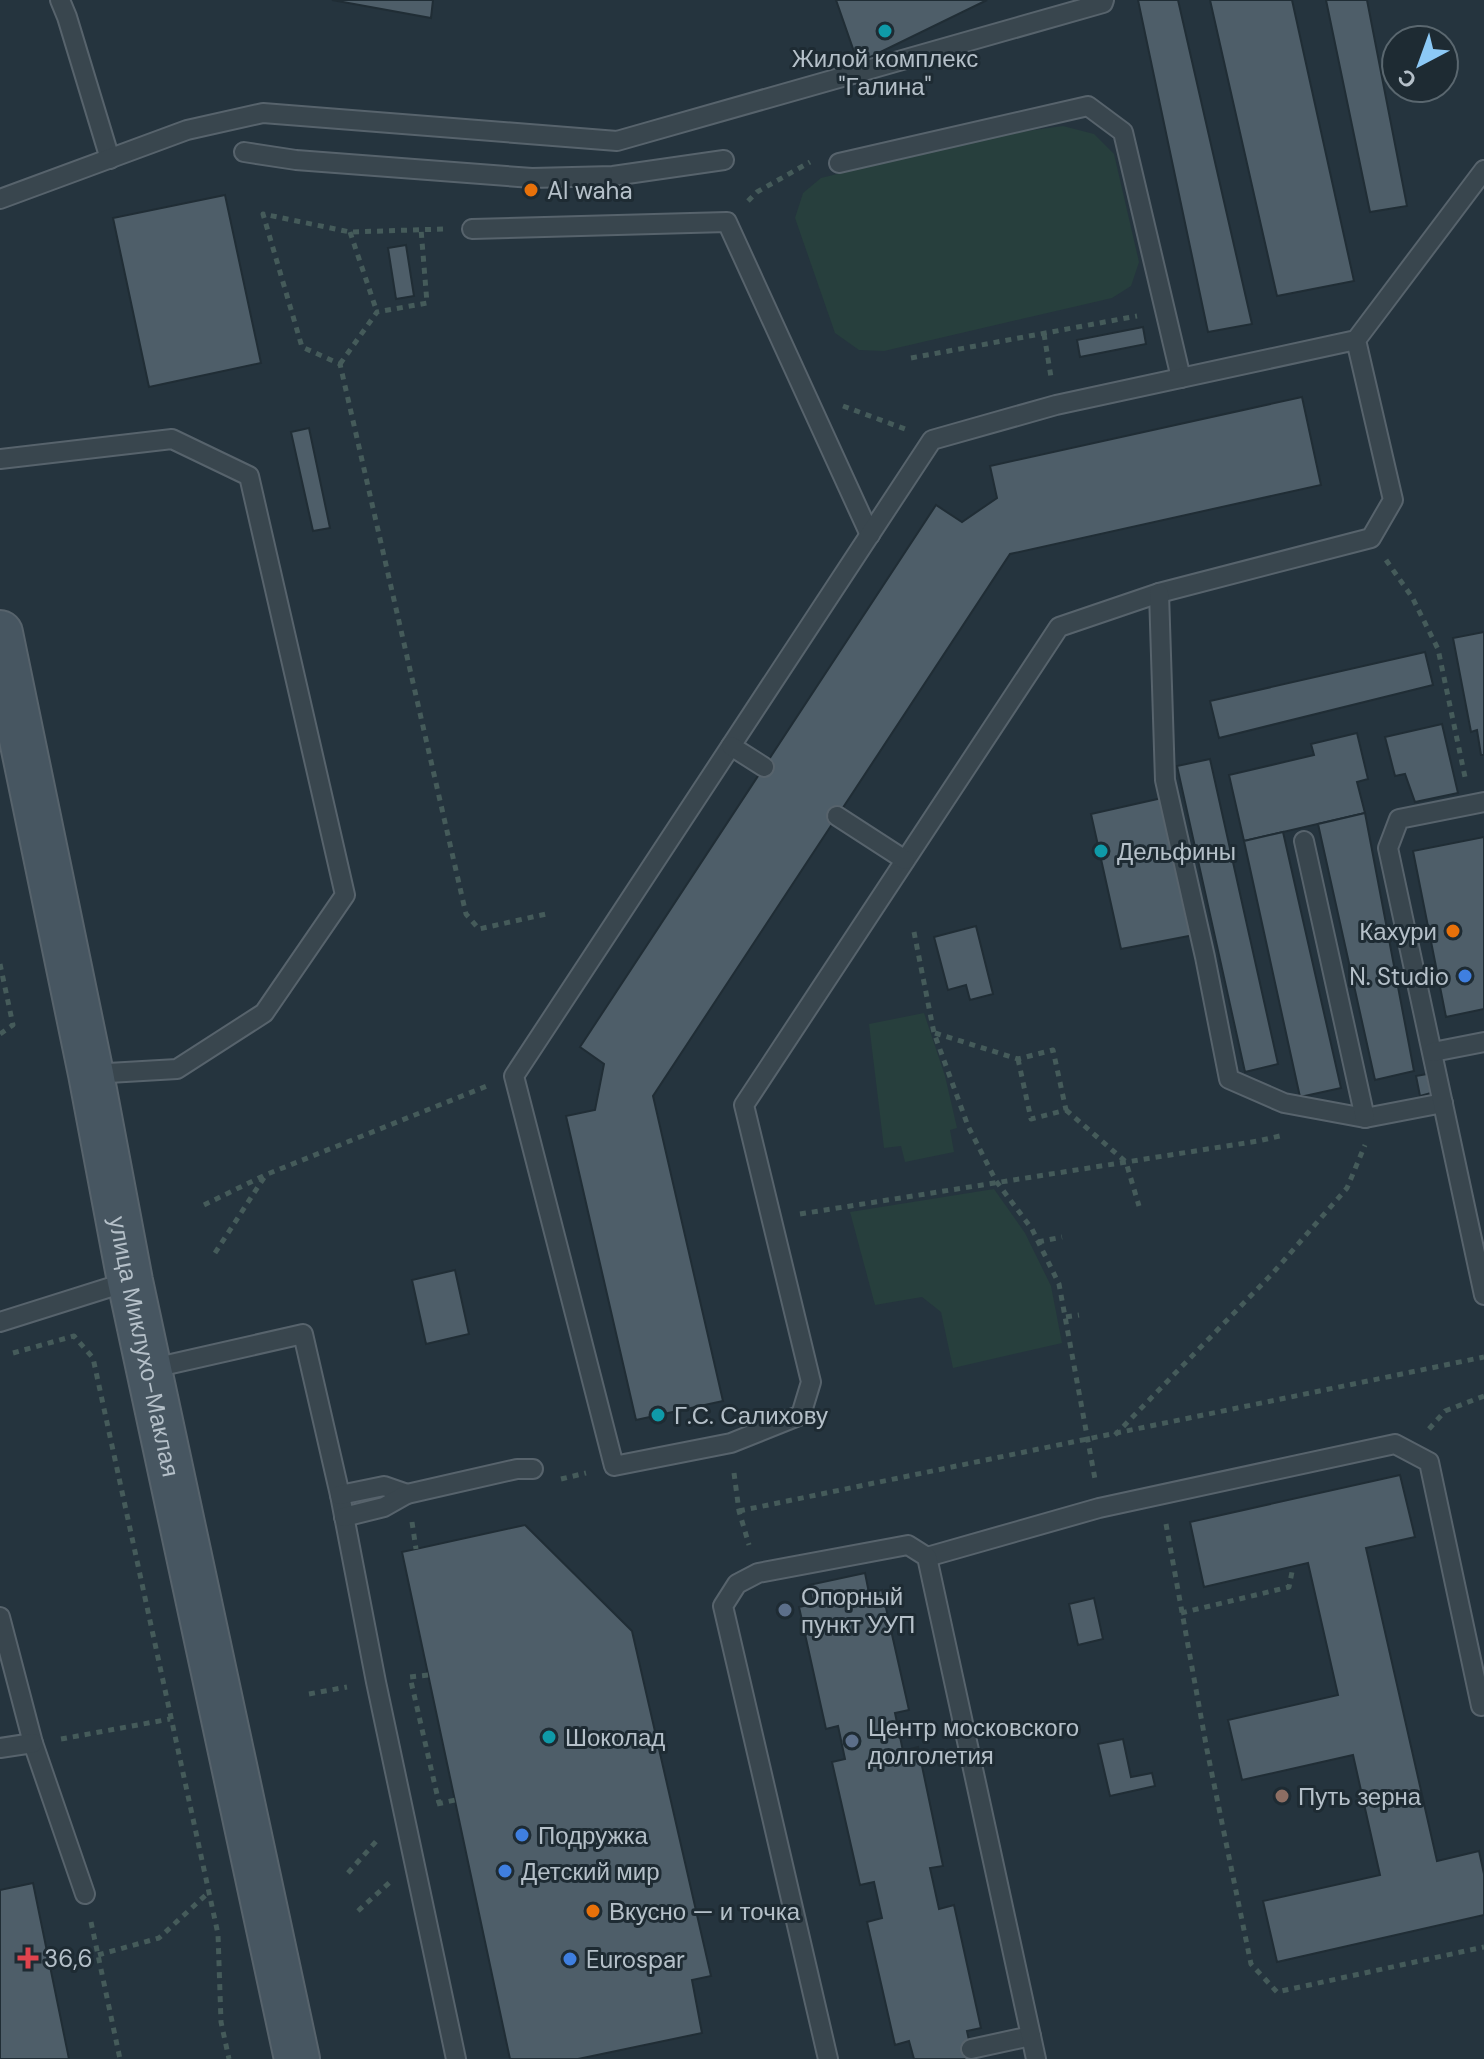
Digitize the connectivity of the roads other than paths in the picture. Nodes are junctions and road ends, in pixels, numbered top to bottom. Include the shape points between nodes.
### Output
1 (60, 0) edge
2 (1104, 0) edge
3 (244, 152) dead end
4 (110, 159) junction
5 (724, 160) dead end
6 (839, 163) dead end
7 (1484, 170) edge
8 (0, 199) edge
9 (472, 229) dead end
10 (1356, 340) junction
11 (1181, 378) junction
12 (0, 459) edge
13 (870, 535) junction
14 (1159, 593) junction
15 (0, 633) edge
16 (731, 746) junction
17 (764, 767) dead end
18 (1478, 804) edge
19 (837, 816) dead end
20 (1304, 841) dead end
21 (905, 860) junction
22 (1484, 1042) edge
23 (1433, 1052) junction
24 (91, 1074) junction
25 (1443, 1103) junction
26 (1365, 1118) junction
27 (130, 1281) junction
28 (1484, 1295) edge
29 (0, 1322) edge
30 (149, 1369) junction
31 (533, 1469) road end
32 (407, 1494) junction
33 (340, 1495) junction
34 (344, 1517) junction
35 (927, 1557) junction
36 (0, 1617) edge
37 (1481, 1706) dead end
38 (33, 1743) junction
39 (0, 1748) edge
40 (85, 1894) road end
41 (1031, 2036) junction
42 (971, 2049) dead end
43 (297, 2059) edge
44 (456, 2059) edge
45 (828, 2059) edge
46 (1036, 2059) edge

1 - 4 lane
2 - 4 lane via 617,141 263,113 187,130
3 - 5 lane via 532,178 613,176
4 - 8 lane
6 - 11 lane via 1088,106 1123,132
7 - 10 lane
9 - 13 lane via 727,222
10 - 11 lane
10 - 14 lane via 1393,500 1371,538
11 - 13 lane via 1056,405 932,440
12 - 24 lane via 172,439 249,476 345,895 264,1013 177,1069
13 - 16 lane
14 - 21 lane via 1059,627
14 - 26 lane via 1165,780 1229,1079 1284,1103
15 - 24 main road, улица Миклухо-Маклая
16 - 17 lane
16 - 21 lane via 514,1076 614,1466 731,1443 801,1415 811,1382 744,1105
18 - 23 lane via 1399,819 1388,848
19 - 21 lane
20 - 26 lane
22 - 23 lane
23 - 25 lane
24 - 27 main road, улица Миклухо-Маклая
25 - 26 lane
25 - 28 lane
27 - 29 lane
27 - 30 main road, улица Миклухо-Маклая
30 - 33 lane via 303,1334
30 - 43 main road, улица Миклухо-Маклая
31 - 32 lane
32 - 33 lane via 384,1486
32 - 34 lane via 384,1507
33 - 34 lane
34 - 44 lane
35 - 37 lane via 1099,1508 1395,1444 1429,1462
35 - 41 lane
35 - 45 lane via 908,1545 758,1573 737,1584 723,1606
36 - 38 lane
38 - 39 lane
38 - 40 lane
41 - 42 lane
41 - 46 lane

